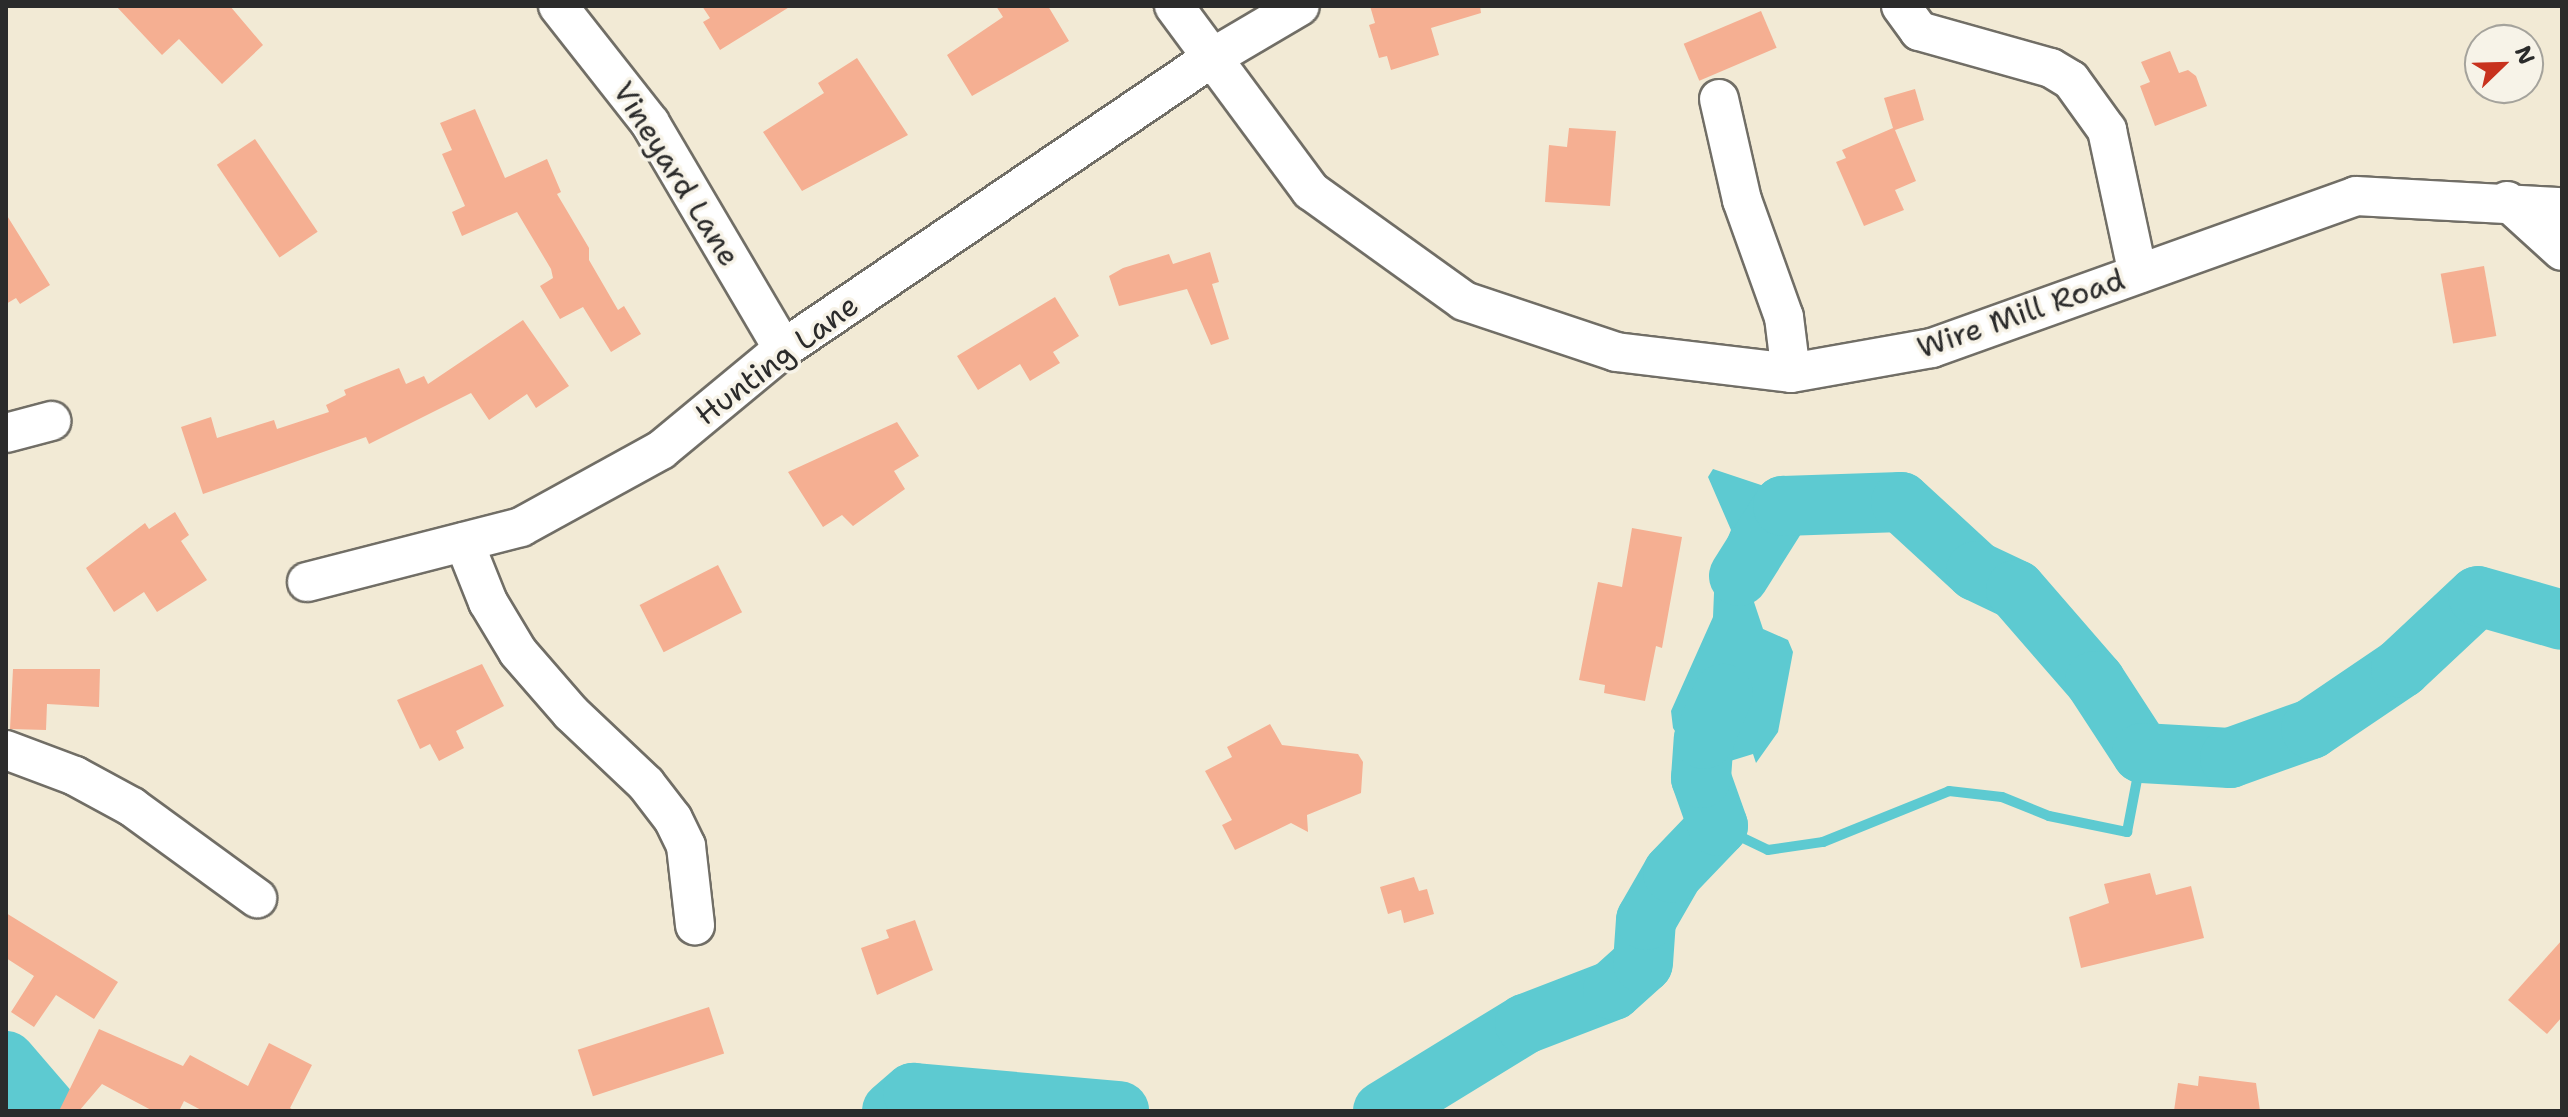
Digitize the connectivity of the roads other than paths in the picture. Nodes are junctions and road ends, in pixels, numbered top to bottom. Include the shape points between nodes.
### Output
1 (558, 6) edge
2 (1174, 6) edge
3 (1300, 6) edge
4 (1901, 6) edge
5 (1210, 59) junction
6 (1719, 99) dead end
7 (2507, 201) junction
8 (2562, 207) edge
9 (2562, 251) edge
10 (2138, 274) junction
11 (783, 349) junction
12 (1791, 373) junction
13 (51, 421) dead end
14 (6, 433) edge
15 (464, 542) junction
16 (307, 582) dead end
17 (6, 750) edge
18 (257, 898) dead end
19 (695, 925) dead end

1 - 11 street, Vineyard Lane via 650,123
2 - 5 street, Wire Mill Road
3 - 5 street, Hunting Lane
4 - 10 street via 1919,31 2051,68 2071,80 2107,130
5 - 11 street, Hunting Lane
5 - 12 street, Wire Mill Road via 1311,191 1464,301 1616,352
6 - 12 street via 1742,200 1784,317
7 - 8 street, Wire Mill Road
7 - 9 street
7 - 10 street, Wire Mill Road via 2356,196
10 - 12 street, Wire Mill Road via 1932,348
11 - 15 street, Hunting Lane via 661,450 521,527
13 - 14 street
15 - 16 street, Hunting Lane
15 - 19 street via 488,602 518,652 571,713 646,784 673,819 686,846
17 - 18 street via 75,776 132,807

